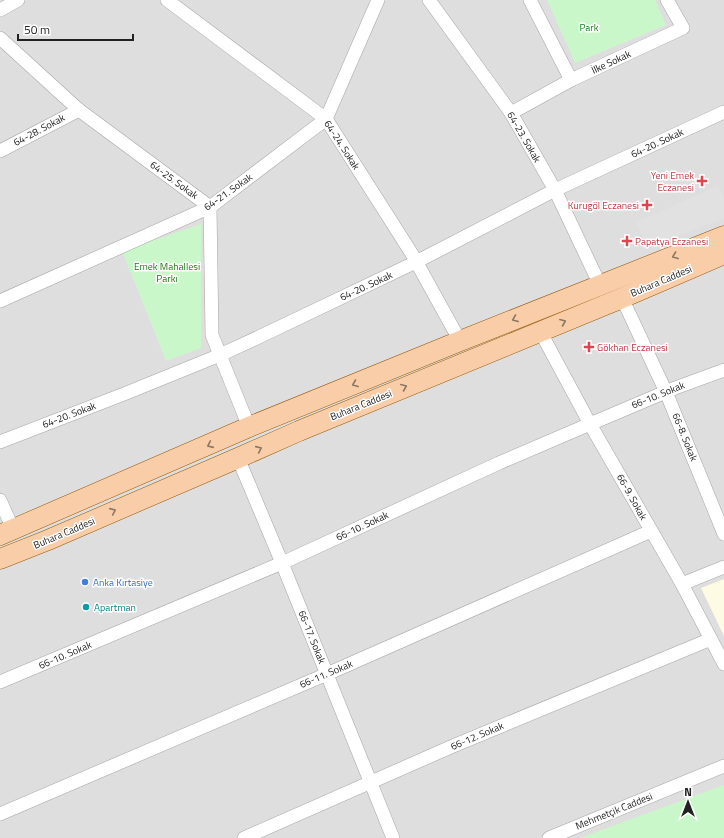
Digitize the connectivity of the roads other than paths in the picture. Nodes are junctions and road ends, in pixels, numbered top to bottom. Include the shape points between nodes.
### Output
1 (18, 0) edge
2 (167, 0) edge
3 (378, 0) edge
4 (429, 0) edge
5 (530, 0) edge
6 (667, 0) edge
7 (0, 10) edge
8 (0, 38) edge
9 (571, 80) junction
10 (79, 110) junction
11 (724, 112) edge
12 (511, 113) junction
13 (326, 119) junction
14 (0, 151) edge
15 (555, 190) junction
16 (210, 207) junction
17 (724, 236) edge
18 (724, 254) edge
19 (416, 262) junction
20 (600, 285) junction
21 (622, 298) junction
22 (0, 301) edge
23 (540, 331) junction
24 (460, 341) junction
25 (220, 355) junction
26 (724, 370) edge
27 (666, 392) junction
28 (590, 424) junction
29 (249, 427) junction
30 (0, 442) edge
31 (238, 458) junction
32 (0, 500) edge
33 (651, 531) junction
34 (7, 532) edge
35 (724, 534) edge
36 (0, 559) edge
37 (282, 563) junction
38 (724, 567) edge
39 (682, 584) junction
40 (711, 639) junction
41 (724, 664) edge
42 (327, 674) junction
43 (0, 682) edge
44 (724, 766) edge
45 (370, 782) junction
46 (0, 814) edge
47 (244, 838) edge
48 (393, 838) edge
49 (549, 838) edge

1 - 7 street
2 - 13 street, 64-24. Sokak
3 - 13 street, 64-21. Sokak
4 - 12 street, 64-23. Sokak
5 - 9 street
6 - 9 street, İlke Sokak via 684,28
8 - 10 street, 64-25. Sokak
9 - 12 street, İlke Sokak
10 - 14 street, 64-28. Sokak
10 - 16 street, 64-25. Sokak
11 - 15 street, 64-20. Sokak
12 - 15 street, 64-23. Sokak
13 - 16 street, 64-21. Sokak
13 - 19 street, 64-24. Sokak
15 - 19 street, 64-20. Sokak
15 - 20 street, 64-23. Sokak
16 - 22 street, 64-21. Sokak
16 - 25 street via 212,334
17 -> 20 main road, Buhara Caddesi
18 - 21 main road, Buhara Caddesi
19 - 24 street, 64-24. Sokak
19 - 25 street, 64-20. Sokak
20 -> 24 main road, Buhara Caddesi
23 -> 21 main road, Buhara Caddesi
21 - 27 street, 66-8. Sokak
23 - 28 street, 66-9. Sokak
31 -> 23 main road, Buhara Caddesi
24 -> 29 main road, Buhara Caddesi
25 - 29 street
25 - 30 street, 64-20. Sokak
26 - 27 street, 66-10. Sokak
27 - 28 street, 66-10. Sokak
27 - 35 street, 66-8. Sokak
28 - 33 street, 66-9. Sokak
28 - 37 street, 66-10. Sokak
29 -> 34 main road, Buhara Caddesi
36 -> 31 main road, Buhara Caddesi
31 - 37 street, 66-17. Sokak
32 - 34 street
33 - 39 street, 66-9. Sokak
33 - 42 street, 66-11. Sokak
37 - 42 street, 66-17. Sokak
37 - 43 street, 66-10. Sokak
38 - 39 street
39 - 40 street, 66-9. Sokak
40 - 41 street, 66-9. Sokak
40 - 45 street, 66-12. Sokak
42 - 45 street, 66-17. Sokak
42 - 46 street, 66-11. Sokak
44 - 49 street, Mehmetçik Caddesi
45 - 47 street, 66-12. Sokak
45 - 48 street, 66-17. Sokak

